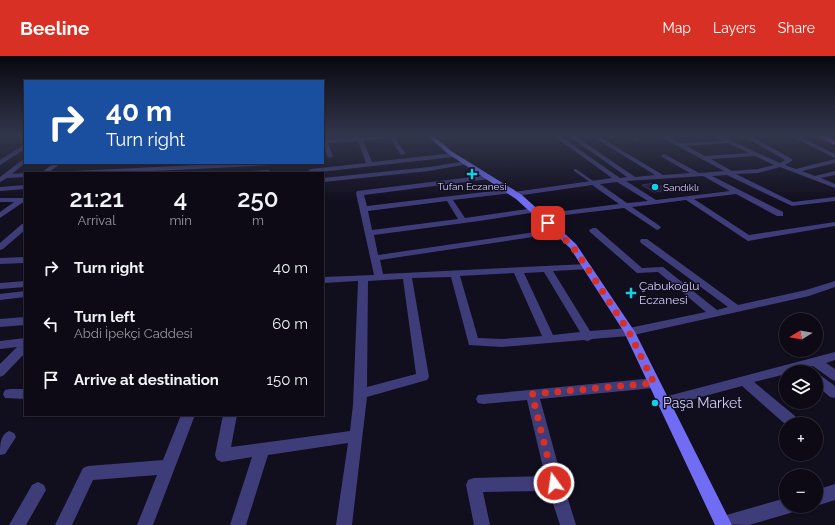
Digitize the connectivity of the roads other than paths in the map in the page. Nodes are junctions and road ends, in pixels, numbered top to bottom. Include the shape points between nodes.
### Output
1 (368, 158) edge
2 (426, 158) edge
3 (458, 158) edge
4 (588, 158) edge
5 (604, 158) edge
6 (631, 158) edge
7 (668, 158) edge
8 (704, 158) edge
9 (765, 158) edge
10 (786, 158) edge
11 (24, 161) edge
12 (835, 161) edge
13 (466, 163) junction
14 (57, 164) edge
15 (259, 164) edge
16 (370, 164) junction
17 (18, 165) junction
18 (780, 165) junction
19 (0, 166) edge
20 (336, 168) junction
21 (575, 170) dead end
22 (179, 171) edge
23 (795, 171) junction
24 (45, 172) edge
25 (137, 172) edge
26 (311, 172) edge
27 (730, 173) junction
28 (835, 173) edge
29 (24, 175) edge
30 (700, 175) junction
31 (662, 177) junction
32 (3, 178) edge
33 (339, 178) junction
34 (489, 178) junction
35 (814, 178) junction
36 (634, 179) junction
37 (324, 180) edge
38 (619, 180) junction
39 (594, 183) junction
40 (835, 186) edge
41 (24, 187) edge
42 (0, 188) edge
43 (736, 192) junction
44 (513, 193) junction
45 (687, 198) junction
46 (449, 199) junction
47 (835, 199) edge
48 (0, 200) edge
49 (23, 200) edge
50 (655, 202) junction
51 (625, 205) junction
52 (364, 209) junction
53 (537, 213) junction
54 (780, 214) dead end
55 (0, 216) edge
56 (463, 221) junction
57 (835, 224) edge
58 (24, 227) edge
59 (657, 228) dead end
60 (593, 230) dead end
61 (556, 231) junction
62 (369, 233) junction
63 (644, 241) dead end
64 (0, 247) edge
65 (374, 258) junction
66 (24, 260) edge
67 (0, 262) edge
68 (587, 267) junction
69 (547, 269) junction
70 (518, 271) junction
71 (455, 274) junction
72 (407, 276) junction
73 (379, 277) junction
74 (363, 278) junction
75 (324, 280) edge
76 (24, 284) edge
77 (835, 284) edge
78 (0, 286) edge
79 (24, 294) edge
80 (0, 297) edge
81 (737, 309) junction
82 (714, 314) junction
83 (24, 321) edge
84 (0, 323) edge
85 (629, 332) junction
86 (588, 337) junction
87 (549, 339) junction
88 (24, 342) edge
89 (0, 345) edge
90 (23, 350) edge
91 (835, 356) edge
92 (811, 365) edge
93 (0, 372) edge
94 (779, 372) edge
95 (823, 372) edge
96 (835, 376) edge
97 (743, 380) junction
98 (654, 383) junction
99 (823, 384) edge
100 (10, 394) dead end
101 (24, 394) edge
102 (360, 394) junction
103 (532, 394) junction
104 (835, 394) edge
105 (483, 399) dead end
106 (664, 402) junction
107 (188, 416) edge
108 (230, 416) edge
109 (786, 417) edge
110 (356, 436) junction
111 (9, 437) dead end
112 (262, 449) junction
113 (0, 450) edge
114 (168, 467) junction
115 (554, 483) junction
116 (38, 490) dead end
117 (835, 492) edge
118 (823, 496) edge
119 (779, 508) edge
120 (17, 525) edge
121 (63, 525) edge
122 (145, 525) edge
123 (238, 525) edge
124 (344, 525) edge
125 (482, 525) edge
126 (568, 525) edge
127 (724, 525) edge

1 - 16 street
2 - 16 street
3 - 13 main road
4 - 38 street
5 - 36 street
6 - 31 street
7 - 30 street
8 - 27 street
9 - 18 street
10 - 18 street via 790,160
11 - 17 street
12 - 23 street
13 - 33 street
13 - 34 main road
14 - 24 street
15 - 22 street
16 - 20 street
17 - 19 street
17 - 32 street
18 - 23 street
18 - 27 street via 758,171
20 - 26 street
20 - 33 street
21 - 39 lane
22 - 25 street
23 - 35 street
27 - 30 street
27 - 47 street via 792,204
28 - 35 street
29 - 32 street
30 - 31 street
30 - 43 street
31 - 36 street
33 - 37 street
34 - 44 main road
34 - 52 street via 360,193
35 - 40 street
36 - 38 street
38 - 39 street
38 - 50 street
39 - 44 street
39 - 51 street
41 - 42 street
43 - 45 street
43 - 54 street
44 - 46 street
44 - 53 main road
45 - 50 street
45 - 57 street via 748,238
46 - 52 street
46 - 56 street
48 - 49 street
49 - 55 street
50 - 51 street
51 - 53 street
51 - 59 street
52 - 62 street
53 - 56 street
53 - 61 main road
56 - 62 street
58 - 64 street
60 - 82 street via 640,271 660,269
61 - 65 street
61 - 68 main road via 572,246
62 - 65 street
63 - 81 street
65 - 73 street
66 - 67 street
68 - 69 street
68 - 85 main road
69 - 70 street
69 - 86 street
70 - 71 street
70 - 87 street
71 - 72 street
71 - 87 street via 473,342 502,343
72 - 73 street
72 - 102 street via 423,377
73 - 74 street
74 - 75 street
74 - 102 street
76 - 78 street
77 - 81 street via 809,293
79 - 80 street
81 - 82 street
82 - 85 street
83 - 84 street
85 - 86 street
85 - 98 main road
86 - 87 street
88 - 89 street
90 - 93 street
91 - 92 street
94 - 97 street
95 - 96 street
97 - 106 street
97 - 109 street
98 - 103 street
98 - 106 main road
99 - 104 street
100 - 101 street
102 - 110 street
103 - 105 street
103 - 115 street
106 - 127 main road
107 - 114 street
108 - 112 street via 222,455
110 - 112 street
110 - 124 street
111 - 113 street
112 - 123 street
114 - 121 street via 88,473
114 - 122 street
115 - 125 street via 474,485
115 - 126 street
116 - 120 street
117 - 118 street
119 - 127 street

